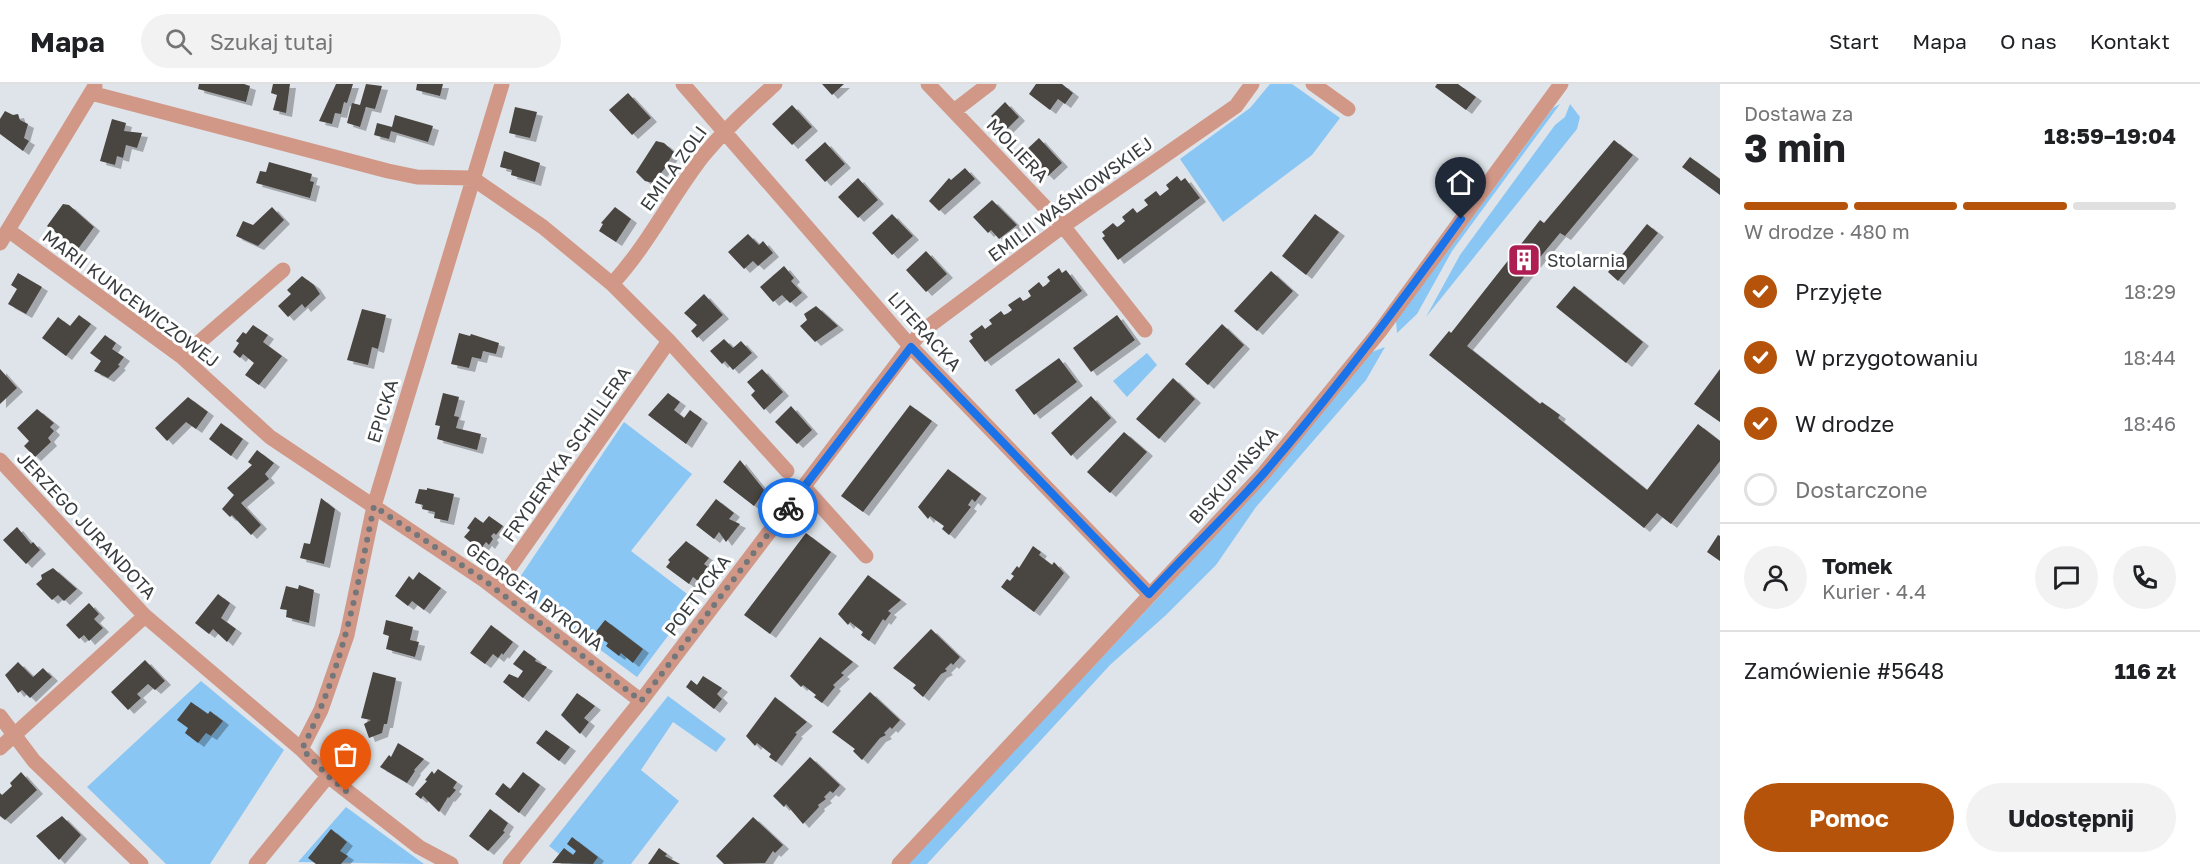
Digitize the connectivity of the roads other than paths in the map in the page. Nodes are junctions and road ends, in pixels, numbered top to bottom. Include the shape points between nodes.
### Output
1 (502, 84) edge
2 (683, 84) edge
3 (775, 84) edge
4 (928, 84) edge
5 (989, 84) edge
6 (1252, 84) edge
7 (1313, 84) edge
8 (1561, 84) edge
9 (94, 89) edge
10 (1348, 109) dead end
11 (954, 111) junction
12 (724, 131) junction
13 (472, 178) junction
14 (1064, 226) junction
15 (4, 236) edge
16 (283, 270) dead end
17 (612, 284) junction
18 (1145, 330) dead end
19 (669, 341) junction
20 (911, 347) junction
21 (182, 357) junction
22 (0, 460) edge
23 (788, 471) dead end
24 (804, 487) junction
25 (374, 506) junction
26 (866, 556) dead end
27 (495, 588) junction
28 (1149, 594) junction
29 (145, 616) junction
30 (641, 701) junction
31 (0, 716) edge
32 (14, 735) junction
33 (0, 748) edge
34 (302, 749) junction
35 (328, 776) junction
36 (141, 864) edge
37 (256, 864) edge
38 (451, 864) edge
39 (510, 864) edge
40 (899, 864) edge

1 - 13 street, EPICKA
2 - 12 street, LITERACKA
3 - 12 street, EMILA ZOLI
4 - 11 street, MOLIERA
5 - 11 street
6 - 14 street, EMILII WAŚNIOWSKIEJ via 1236,106
7 - 10 street
8 - 28 street, BISKUPIŃSKA via 1380,332 1264,473
9 - 13 street via 388,171 417,177
9 - 15 street
11 - 14 street, MOLIERA
12 - 17 street, EMILA ZOLI via 682,186 640,252
12 - 20 street, LITERACKA
13 - 17 street via 543,226
13 - 25 street, EPICKA
14 - 18 street, MOLIERA
14 - 20 street, EMILII WAŚNIOWSKIEJ via 921,332
15 - 21 street, MARII KUNCEWICZOWEJ
16 - 21 street
17 - 19 street
19 - 23 street
19 - 27 street, FRYDERYKA SCHILLERA
20 - 24 street, POETYCKA
20 - 28 street, LITERACKA
21 - 25 street, MARII KUNCEWICZOWEJ via 270,437
22 - 29 street, JERZEGO JURANDOTA
24 - 26 street
24 - 30 street, POETYCKA
25 - 27 street, GEORGE'A BYRONA
25 - 34 street, EPICKA via 347,635 321,710
27 - 30 street, GEORGE'A BYRONA
28 - 40 street, BISKUPIŃSKA
29 - 32 street
29 - 34 street, JERZEGO JURANDOTA
30 - 39 street, POETYCKA
31 - 32 street
32 - 33 street
32 - 36 street via 34,761
34 - 35 street, JERZEGO JURANDOTA
35 - 37 street
35 - 38 street, JERZEGO JURANDOTA via 419,847

